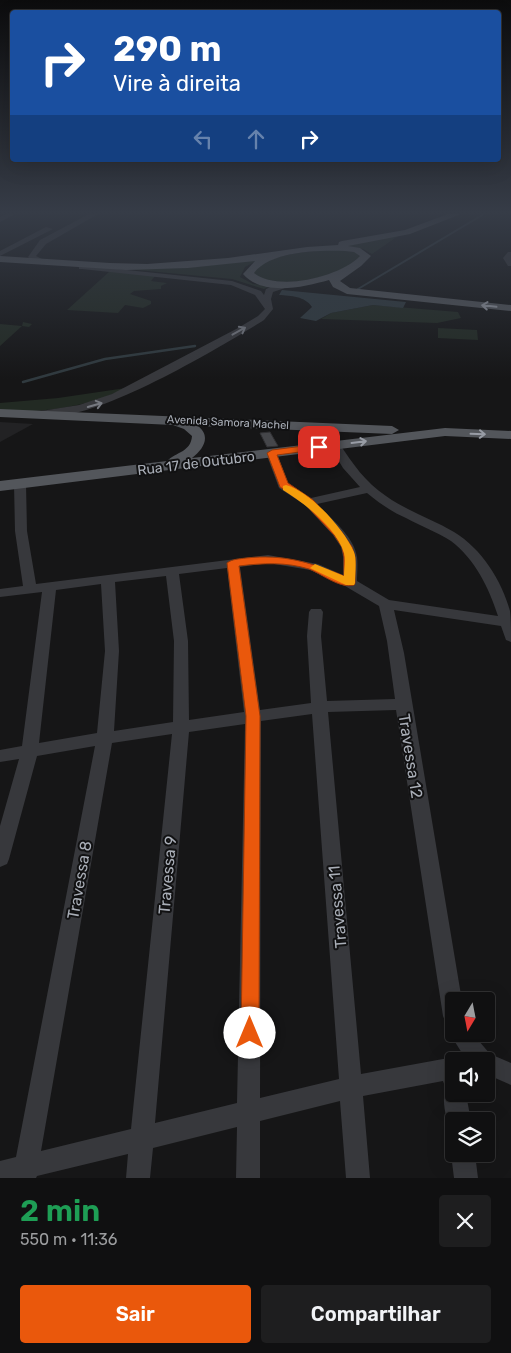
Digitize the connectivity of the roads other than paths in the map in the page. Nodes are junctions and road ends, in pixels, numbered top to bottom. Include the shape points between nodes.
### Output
1 (112, 269) edge
2 (249, 269) edge
3 (352, 269) edge
4 (346, 272) junction
5 (304, 282) junction
6 (268, 304) junction
7 (511, 308) edge
8 (6, 414) edge
9 (154, 419) junction
10 (445, 432) junction
11 (511, 435) edge
12 (335, 445) junction
13 (272, 453) junction
14 (155, 468) junction
15 (20, 484) junction
16 (0, 486) edge
17 (370, 489) junction
18 (309, 502) junction
19 (233, 563) junction
20 (172, 571) junction
21 (108, 580) junction
22 (350, 583) junction
23 (49, 588) junction
24 (30, 590) junction
25 (0, 593) edge
26 (385, 604) junction
27 (316, 612) dead end
28 (507, 622) junction
29 (511, 637) edge
30 (403, 704) junction
31 (320, 706) junction
32 (253, 716) junction
33 (181, 728) junction
34 (105, 738) junction
35 (30, 751) junction
36 (0, 756) edge
37 (0, 859) edge
38 (450, 992) edge
39 (495, 1067) edge
40 (445, 1074) edge
41 (511, 1074) edge
42 (352, 1088) junction
43 (250, 1112) junction
44 (142, 1139) junction
45 (464, 1162) edge
46 (0, 1173) edge
47 (25, 1173) edge
48 (138, 1178) edge
49 (248, 1178) edge
50 (358, 1178) edge
51 (466, 1178) edge

1 - 6 street via 225,281 252,289
2 - 5 main road via 248,274 255,281
3 - 4 main road
4 - 5 main road
7 -> 4 main road via 347,291 334,280
5 - 6 street, Avenida Samora Machel via 273,288 267,295
8 -> 6 street, Avenida Samora Machel via 54,413 101,403 261,318 269,309
8 - 9 main road, Avenida Samora Machel
9 - 10 main road, Avenida Samora Machel
9 - 14 main road via 184,424 200,438 198,445 182,459
10 -> 11 main road, Rua 17 de Outubro
12 -> 10 main road, Rua 17 de Outubro
12 - 13 main road, Rua 17 de Outubro
12 - 17 street via 346,466
13 - 14 main road, Rua 17 de Outubro
13 - 18 street via 284,485
14 - 15 main road, Rua 17 de Outubro
15 - 16 main road, Rua 17 de Outubro
15 - 24 street via 21,531
17 - 18 street
17 - 28 street via 400,511 456,539 467,549 485,572
18 - 22 street via 347,547
19 - 20 street
19 - 22 street via 268,559 285,561 313,567
19 - 32 street
20 - 21 street
20 - 33 street, Travessa 9 via 182,641
21 - 23 street
21 - 34 street, Travessa 8 via 112,651
22 - 26 street
23 - 24 street
23 - 35 street
24 - 25 street
26 - 28 street
26 - 30 street, Travessa 12 via 398,660
27 - 31 street, Travessa 11 via 314,636
28 - 29 street
30 - 31 street
30 - 38 street, Travessa 12
31 - 32 street
31 - 42 street, Travessa 11
32 - 33 street
32 - 43 street
33 - 34 street
33 - 44 street, Travessa 9
34 - 35 street
34 - 47 street, Travessa 8
35 - 36 street
35 - 37 street
39 - 41 street
40 - 42 street
42 - 43 street
42 - 50 street, Travessa 11
43 - 44 street
43 - 49 street
44 - 47 street
44 - 48 street, Travessa 9
45 - 51 street
46 - 47 street

